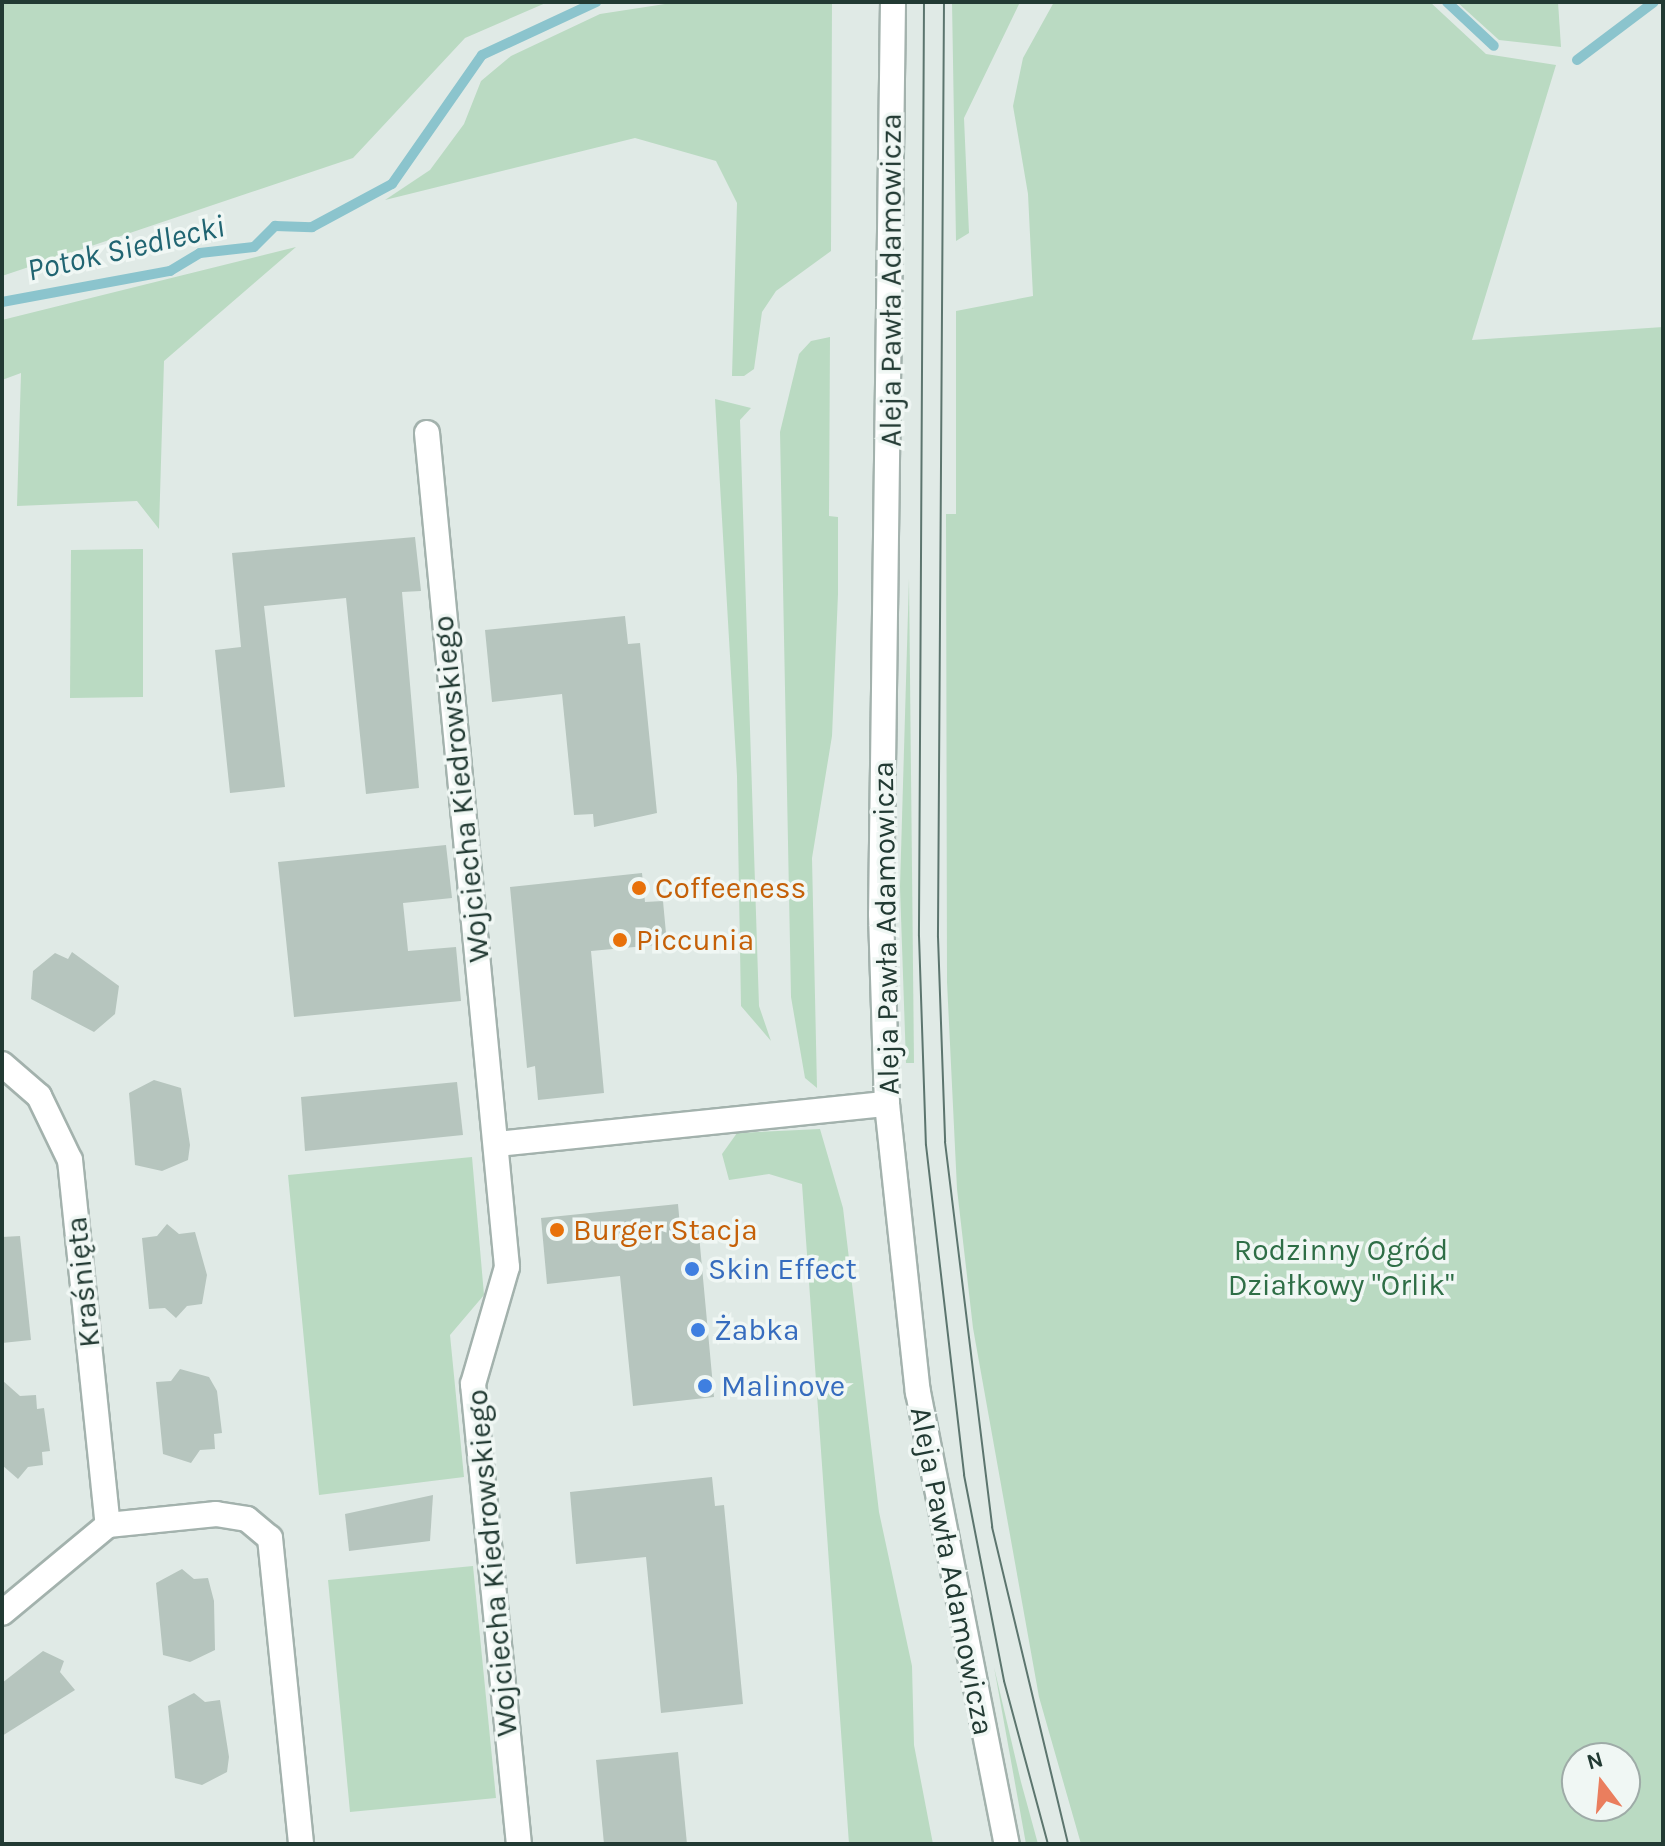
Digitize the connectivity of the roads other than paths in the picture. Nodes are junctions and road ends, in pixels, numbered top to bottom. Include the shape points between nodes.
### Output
1 (893, 2) edge
2 (427, 433) dead end
3 (2, 1064) edge
4 (887, 1104) junction
5 (497, 1144) junction
6 (108, 1525) junction
7 (2, 1613) edge
8 (301, 1844) edge
9 (519, 1844) edge
10 (1007, 1844) edge

1 - 4 street, Aleja Pawła Adamowicza via 881,914
2 - 5 street, Wojciecha Kiedrowskiego
3 - 6 street, Kraśnięta via 39,1096 70,1160
4 - 5 street
4 - 10 street, Aleja Pawła Adamowicza via 918,1392
5 - 9 street, Wojciecha Kiedrowskiego via 507,1281 473,1384
6 - 7 street
6 - 8 street via 216,1514 247,1519 270,1538

